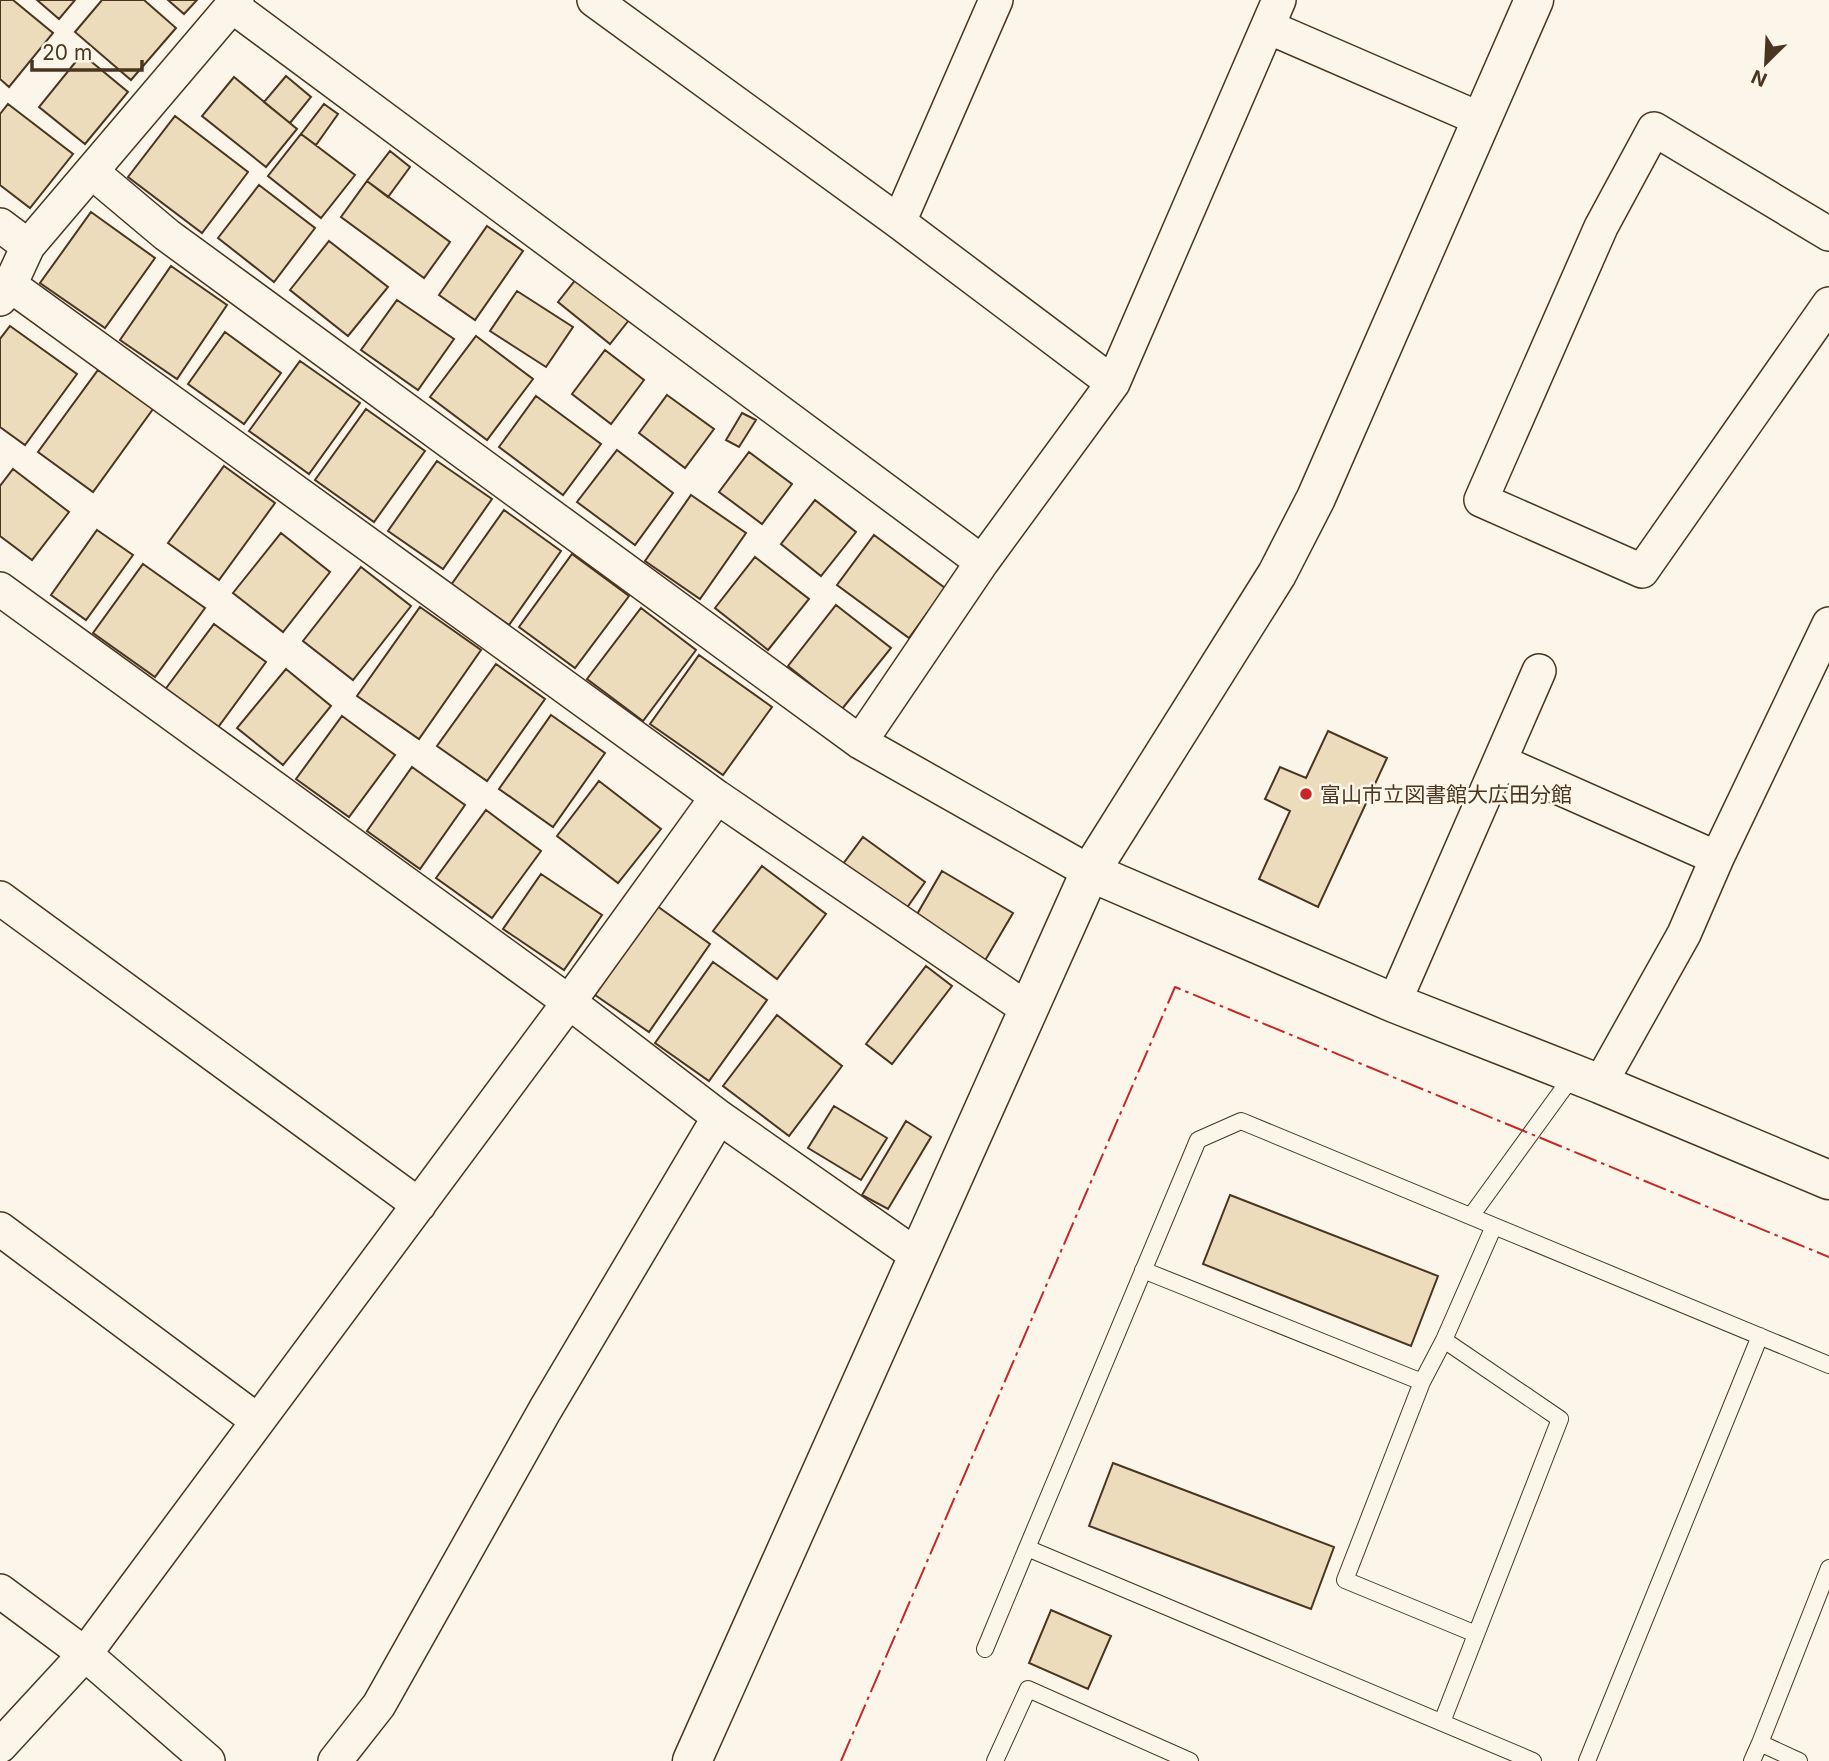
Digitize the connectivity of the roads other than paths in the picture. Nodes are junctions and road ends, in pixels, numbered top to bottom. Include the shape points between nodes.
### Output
1 (594, 0) edge
2 (996, 0) edge
3 (1534, 0) edge
4 (234, 3) edge
5 (1273, 13) edge
6 (1480, 119) junction
7 (92, 172) junction
8 (899, 222) junction
9 (0, 225) edge
10 (1829, 234) edge
11 (29, 246) junction
12 (5, 292) edge
13 (1829, 304) edge
14 (1113, 383) junction
15 (982, 562) junction
16 (0, 589) edge
17 (1829, 624) edge
18 (1539, 671) dead end
19 (860, 742) junction
20 (1501, 762) junction
21 (717, 797) junction
22 (1717, 858) junction
23 (1090, 872) junction
24 (0, 898) edge
25 (569, 1002) junction
26 (1394, 1003) junction
27 (1029, 1010) junction
28 (1587, 1079) junction
29 (719, 1117) junction
30 (1829, 1180) edge
31 (418, 1205) junction
32 (1471, 1216) junction
33 (1494, 1226) junction
34 (0, 1229) edge
35 (919, 1257) junction
36 (1143, 1270) junction
37 (1760, 1336) junction
38 (1444, 1340) junction
39 (1829, 1365) edge
40 (1422, 1382) junction
41 (258, 1421) junction
42 (1027, 1548) junction
43 (1829, 1568) edge
44 (0, 1591) edge
45 (1476, 1634) junction
46 (985, 1650) dead end
47 (85, 1654) junction
48 (1442, 1723) junction
49 (1760, 1742) junction
50 (0, 1746) edge
51 (208, 1761) edge
52 (335, 1761) edge
53 (692, 1761) edge
54 (995, 1761) edge
55 (1190, 1761) edge
56 (1533, 1761) edge
57 (1587, 1761) edge
58 (1752, 1761) edge
59 (1799, 1761) edge

1 - 8 street
2 - 8 street
3 - 6 street
4 - 7 street
4 - 15 street
5 - 6 street
5 - 14 street
6 - 23 street via 1316,498 1277,574
7 - 11 street
7 - 19 street via 167,235
8 - 14 street
9 - 11 street
10 - 13 street via 1654,129 1601,227 1480,500 1642,571
11 - 12 street
12 - 21 street
14 - 15 street
15 - 19 street
16 - 25 street
17 - 22 street
18 - 20 street
19 - 23 street
20 - 22 street
20 - 26 street
21 - 25 street
21 - 27 street
22 - 28 street via 1684,934
23 - 26 street
23 - 27 street
24 - 31 street
25 - 29 street
25 - 31 street
26 - 28 street
27 - 35 street
28 - 30 street
28 - 32 lane
29 - 35 street
29 - 52 street via 545,1410 379,1705
31 - 41 street
32 - 33 lane
32 - 36 lane via 1241,1121 1198,1140
33 - 37 lane
33 - 38 lane
34 - 41 street
35 - 53 street
36 - 40 lane
36 - 42 lane
37 - 39 lane
37 - 57 lane
38 - 40 lane
38 - 45 lane via 1560,1419
40 - 45 lane via 1345,1580
41 - 47 street
42 - 46 lane
42 - 48 lane
43 - 49 lane
44 - 47 street
45 - 48 lane
47 - 50 street
47 - 51 street
48 - 56 lane
49 - 58 lane
49 - 59 lane
54 - 55 lane via 1028,1689

